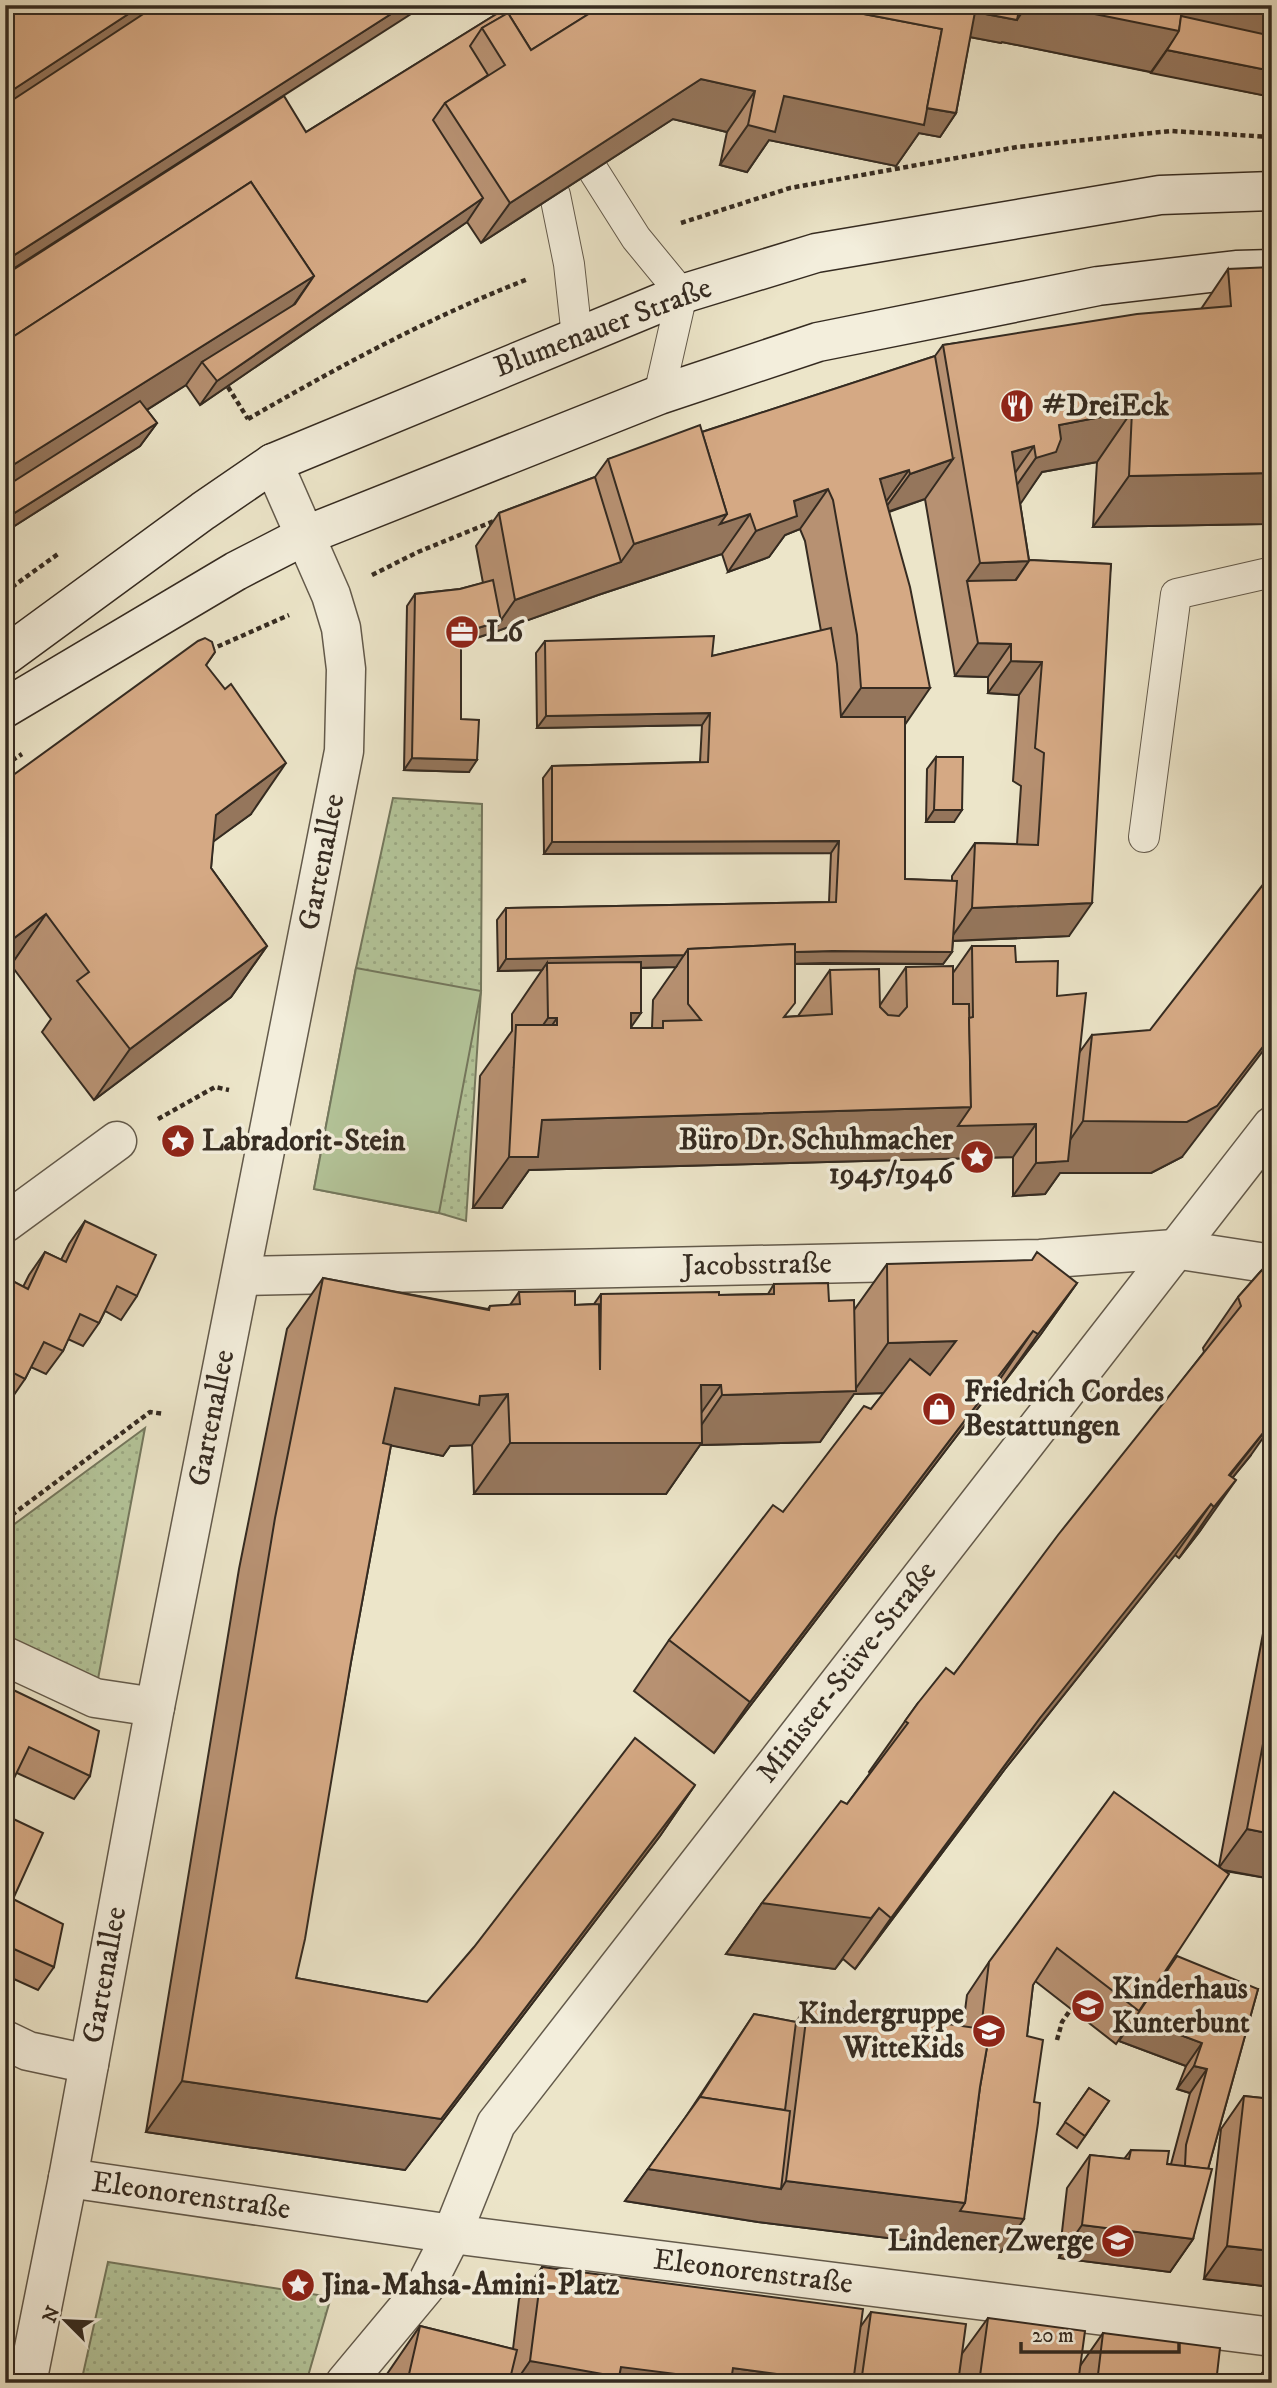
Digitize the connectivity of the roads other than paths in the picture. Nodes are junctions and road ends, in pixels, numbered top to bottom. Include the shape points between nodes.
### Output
1 (593, 170) edge
2 (1272, 191) edge
3 (555, 195) edge
4 (1272, 269) edge
5 (681, 294) junction
6 (577, 337) junction
7 (659, 395) junction
8 (273, 463) junction
9 (304, 536) junction
10 (1272, 572) edge
11 (5, 656) edge
12 (5, 708) edge
13 (1144, 836) dead end
14 (1272, 1126) edge
15 (117, 1141) road end
16 (5, 1223) edge
17 (1174, 1249) junction
18 (1272, 1264) edge
19 (241, 1276) junction
20 (5, 1656) edge
21 (155, 1707) junction
22 (5, 2040) edge
23 (89, 2064) junction
24 (68, 2178) junction
25 (452, 2234) junction
26 (1272, 2337) edge
27 (27, 2383) edge
28 (345, 2383) edge

1 - 5 lane via 636,237
2 - 5 street, Blumenauer Straße via 1160,195 816,253
3 - 6 lane
4 - 7 street via 1098,286 818,342
5 - 6 street, Blumenauer Straße
5 - 7 lane
6 - 8 street, Blumenauer Straße
7 - 9 street
8 - 9 street, Gartenallee
8 - 11 street, Blumenauer Straße
9 - 12 street via 236,571
9 - 19 street, Gartenallee via 341,628 346,669 344,751
10 - 13 lane via 1176,594
14 - 17 street, Minister-Stüve-Straße
15 - 16 street
17 - 18 street, Jacobsstraße
17 - 19 street, Jacobsstraße via 1040,1259
17 - 25 street, Minister-Stüve-Straße via 496,2124
19 - 21 street, Gartenallee
20 - 21 street via 95,1698
21 - 23 street, Gartenallee
22 - 23 street via 28,2052
23 - 24 street, Gartenallee
24 - 25 street, Eleonorenstraße
24 - 27 street, Gartenallee
25 - 26 street, Eleonorenstraße
25 - 28 street via 425,2287

